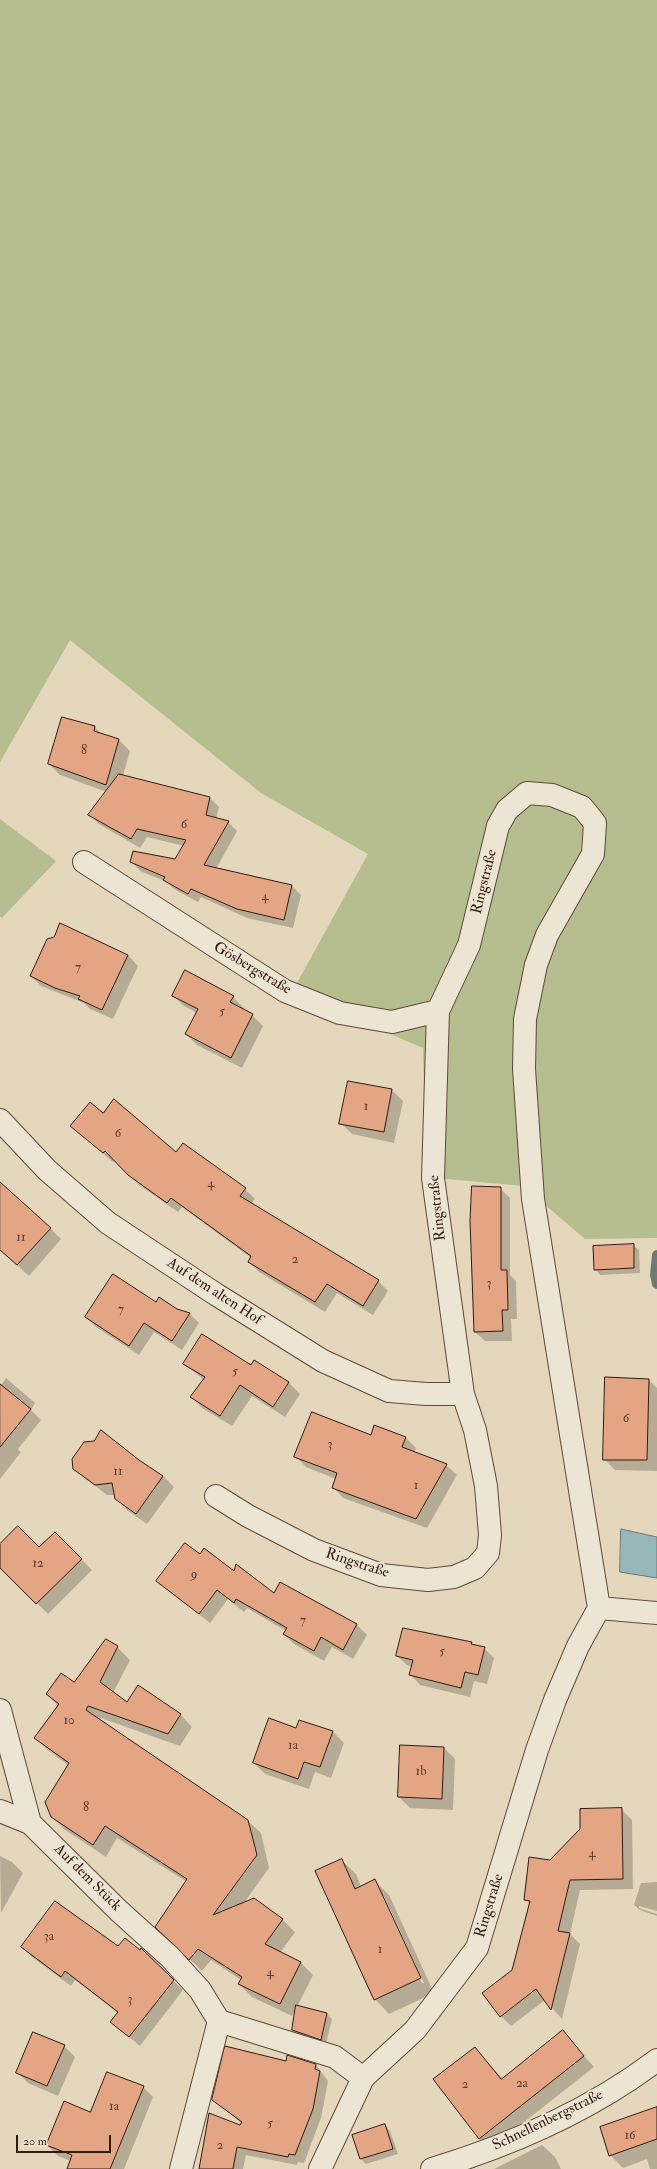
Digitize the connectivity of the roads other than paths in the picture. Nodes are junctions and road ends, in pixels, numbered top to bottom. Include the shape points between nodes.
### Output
1 (84, 862) dead end
2 (438, 1011) junction
3 (0, 1120) edge
4 (463, 1394) junction
5 (216, 1496) dead end
6 (599, 1608) junction
7 (657, 1613) edge
8 (0, 1710) edge
9 (0, 1811) edge
10 (30, 1823) junction
11 (219, 2021) junction
12 (657, 2060) edge
13 (363, 2078) junction
14 (182, 2169) edge
15 (320, 2169) edge
16 (432, 2169) edge

1 - 2 street, Gösbergstraße via 285,991 340,1013 392,1022
2 - 4 street, Ringstraße via 433,1178
2 - 6 street, Ringstraße via 469,945 498,826 507,810 527,793 552,795 582,807 595,823 593,854 547,935 536,965 525,1019 524,1069 533,1199
3 - 4 street, Auf dem alten Hof via 47,1170 108,1223 323,1361 389,1390
4 - 5 street, Ringstraße via 475,1430 490,1535 488,1552 474,1568 454,1577 428,1580 381,1575 314,1550 248,1516
6 - 7 street
6 - 13 street, Ringstraße via 578,1646 555,1700 477,1948 415,2030
8 - 10 street
9 - 10 street
10 - 11 street, Auf dem Stück via 119,1911 170,1957 200,1990
11 - 13 street via 335,2057
11 - 14 street
12 - 16 street, Schnellenbergstraße via 574,2112 481,2154
13 - 15 street, Ringstraße

